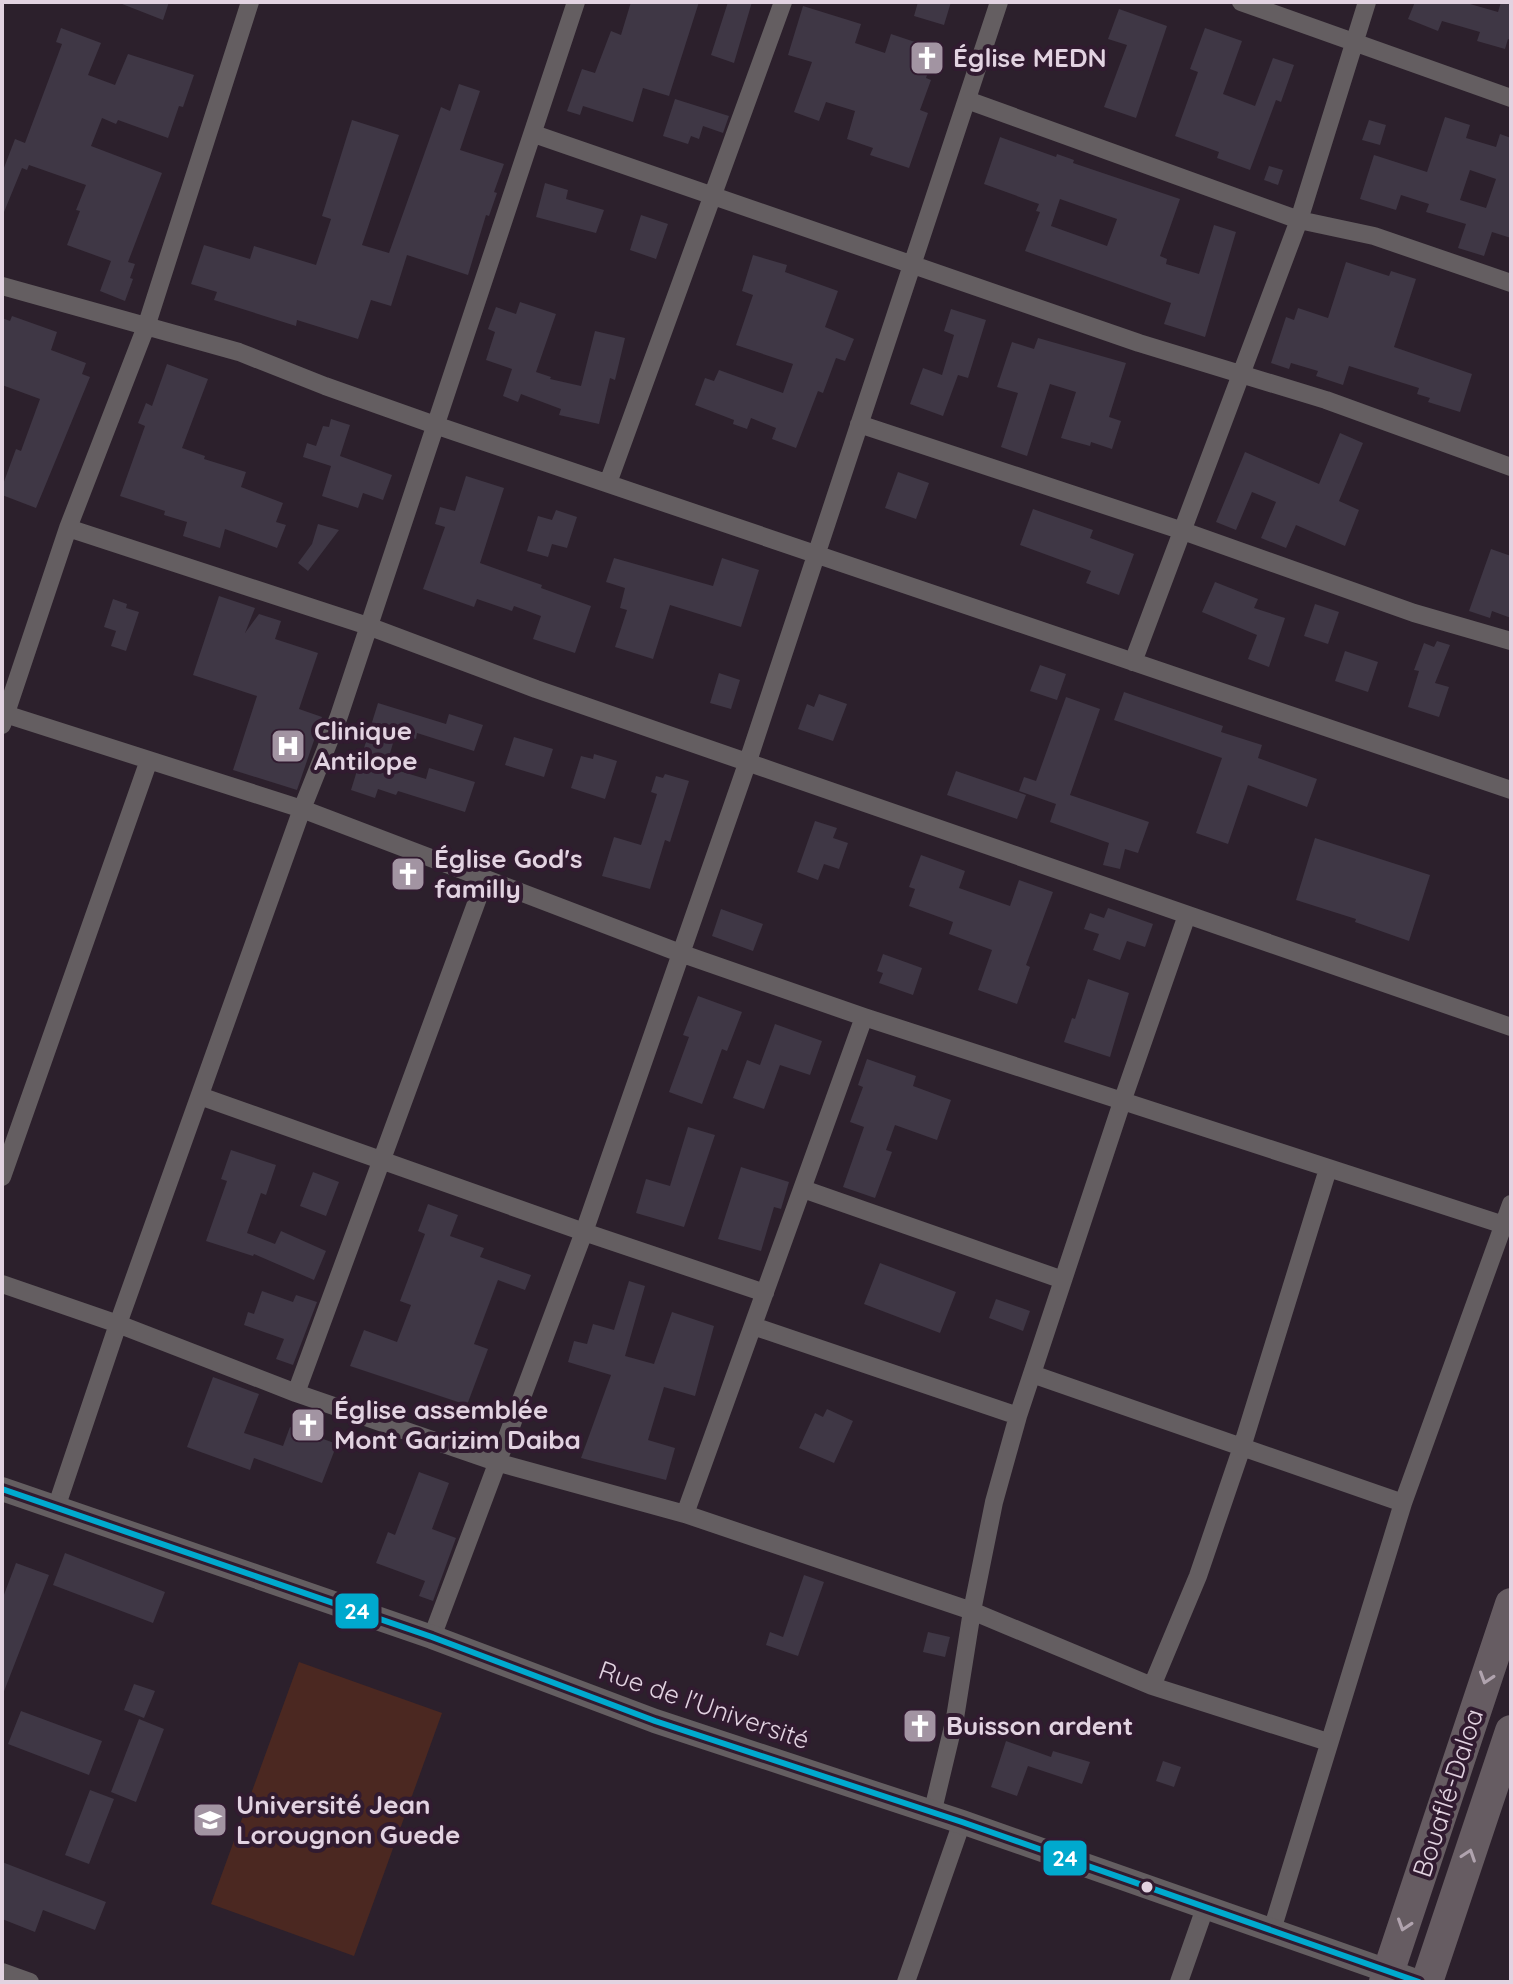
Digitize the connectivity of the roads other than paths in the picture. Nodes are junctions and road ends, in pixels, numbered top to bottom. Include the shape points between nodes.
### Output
1 (250, 2) edge
2 (576, 2) edge
3 (783, 2) edge
4 (999, 2) edge
5 (1241, 2) edge
6 (1367, 2) edge
7 (1354, 42) junction
8 (1511, 98) edge
9 (967, 100) junction
10 (534, 134) junction
11 (712, 194) junction
12 (1299, 220) junction
13 (913, 264) junction
14 (1511, 283) edge
15 (2, 286) edge
16 (147, 324) junction
17 (1243, 376) junction
18 (859, 424) junction
19 (435, 425) junction
20 (1511, 467) edge
21 (608, 483) junction
22 (68, 528) junction
23 (1183, 531) junction
24 (816, 555) junction
25 (368, 626) junction
26 (1511, 641) edge
27 (1133, 662) junction
28 (3, 718) edge
29 (149, 760) junction
30 (748, 761) junction
31 (1511, 790) edge
32 (302, 809) junction
33 (485, 879) junction
34 (1187, 915) junction
35 (680, 953) junction
36 (864, 1017) junction
37 (1511, 1027) edge
38 (200, 1096) junction
39 (1122, 1102) junction
40 (381, 1161) junction
41 (1328, 1169) junction
42 (2, 1177) edge
43 (803, 1189) junction
44 (1511, 1204) edge
45 (1504, 1225) junction
46 (584, 1232) junction
47 (1063, 1280) junction
48 (2, 1284) edge
49 (765, 1293) junction
50 (118, 1324) junction
51 (753, 1326) junction
52 (1032, 1374) junction
53 (296, 1393) junction
54 (1018, 1416) junction
55 (1242, 1447) junction
56 (496, 1462) junction
57 (2, 1489) edge
58 (1403, 1503) junction
59 (56, 1508) junction
60 (685, 1514) junction
61 (1511, 1604) edge
62 (972, 1611) junction
63 (432, 1637) junction
64 (1152, 1686) junction
65 (1511, 1731) edge
66 (1328, 1742) junction
67 (932, 1814) junction
68 (962, 1822) junction
69 (1205, 1908) junction
70 (1272, 1930) junction
71 (4, 1976) edge
72 (1387, 1978) edge
73 (30, 1982) edge
74 (906, 1982) edge
75 (1179, 1982) edge
76 (1419, 1982) edge
77 (1427, 1982) edge

1 - 16 street
2 - 10 street
3 - 11 street
4 - 9 street
5 - 7 street
6 - 7 street
7 - 8 street
7 - 12 street
9 - 12 street
9 - 13 street
10 - 11 street
10 - 19 street
11 - 13 street
11 - 21 street
12 - 14 street via 1374,236
12 - 17 street
13 - 17 street
13 - 18 street
15 - 16 street
16 - 19 street via 239,352
16 - 22 street
17 - 20 street
17 - 23 street
18 - 23 street
18 - 24 street
19 - 21 street
19 - 25 street
21 - 24 street
22 - 25 street
22 - 28 street
23 - 26 street via 1414,613
23 - 27 street
24 - 27 street
24 - 30 street
25 - 30 street
25 - 32 street
27 - 31 street
28 - 29 street
29 - 32 street
29 - 42 street
30 - 34 street
30 - 35 street
32 - 33 street
32 - 38 street
33 - 35 street
33 - 40 street
34 - 37 street
34 - 39 street
35 - 36 street
35 - 46 street
36 - 39 street
36 - 43 street
38 - 40 street
38 - 50 street
39 - 41 street
39 - 47 street
40 - 46 street
40 - 53 street
41 - 45 street
41 - 55 street
43 - 47 street
43 - 49 street
44 - 45 street
45 - 58 street
46 - 49 street
46 - 56 street
47 - 52 street
48 - 50 street
49 - 51 street
50 - 53 street
50 - 59 street
51 - 54 street
51 - 60 street
52 - 54 street
52 - 55 street
53 - 56 street
54 - 62 street
55 - 58 street
55 - 64 street via 1198,1576
56 - 60 street
56 - 63 street
57 - 59 street, Rue de l'Université
58 - 66 street
59 - 63 street, Rue de l'Université
60 - 62 street
61 -> 72 highway, Bouaflé-Daloa
62 - 64 street
62 - 67 street via 955,1718
63 - 67 street, Rue de l'Université via 655,1721
64 - 66 street
77 -> 65 highway, Bouaflé-Daloa
66 - 70 street
67 - 68 street, Rue de l'Université
68 - 69 street, Rue de l'Université
68 - 74 street
69 - 70 street, Rue de l'Université
69 - 75 street
70 - 72 street, Rue de l'Université
71 - 73 street
72 - 76 street, Rue de l'Université

